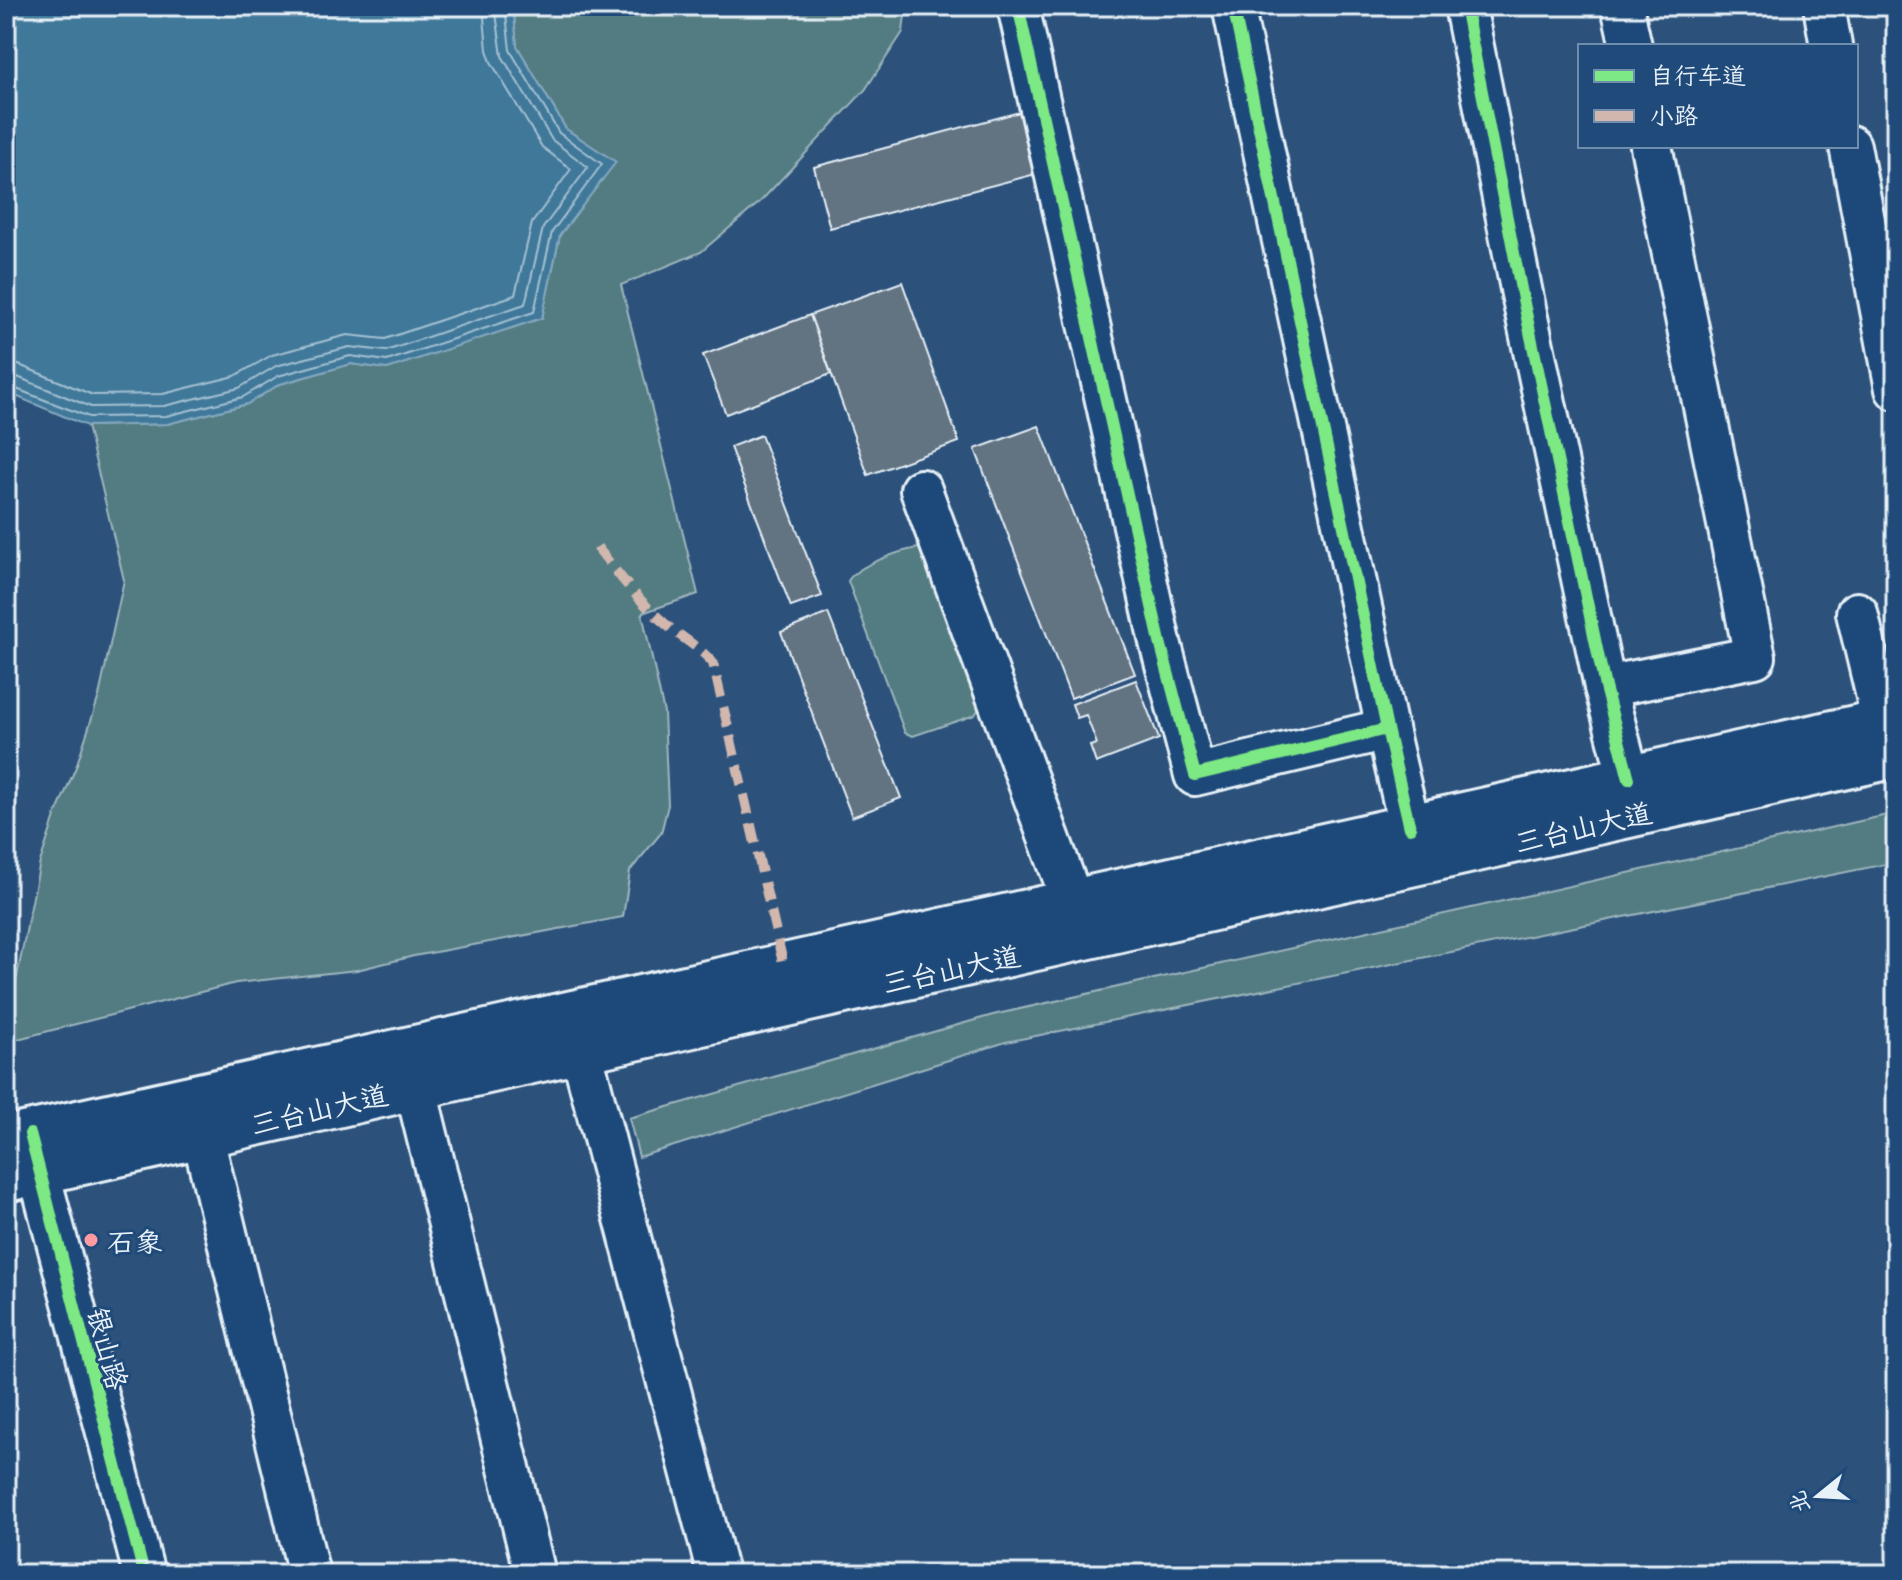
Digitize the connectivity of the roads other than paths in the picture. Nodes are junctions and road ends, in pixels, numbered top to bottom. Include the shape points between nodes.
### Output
1 (1018, 6) edge
2 (1233, 6) edge
3 (1465, 6) edge
4 (1622, 6) edge
5 (1824, 6) edge
6 (1631, 44) edge
7 (1831, 44) edge
8 (1651, 148) edge
9 (1850, 148) edge
10 (1889, 311) edge
11 (1896, 389) edge
12 (921, 490) dead end
13 (1857, 613) dead end
14 (1605, 687) junction
15 (1387, 729) junction
16 (1892, 732) edge
17 (1629, 779) junction
18 (1410, 828) junction
19 (1073, 903) junction
20 (581, 1050) junction
21 (415, 1086) junction
22 (202, 1134) junction
23 (20, 1156) edge
24 (144, 1574) edge
25 (309, 1574) edge
26 (535, 1574) edge
27 (718, 1574) edge

1 - 15 street via 1195,775
2 - 15 street
3 - 14 street
4 - 6 street
5 - 7 street
8 - 14 street via 1755,657
9 - 10 street
10 - 11 street
12 - 19 street
13 - 16 street
14 - 17 street
15 - 18 street
16 - 17 main road, 三台山大道
16 - 20 main road, 三台山大道
17 - 18 main road, 三台山大道
18 - 19 main road, 三台山大道
19 - 23 main road, 三台山大道
20 - 21 main road, 三台山大道
20 - 27 street
21 - 22 main road, 三台山大道
21 - 26 street
22 - 23 main road, 三台山大道
22 - 25 street
23 - 24 street, 银山路

